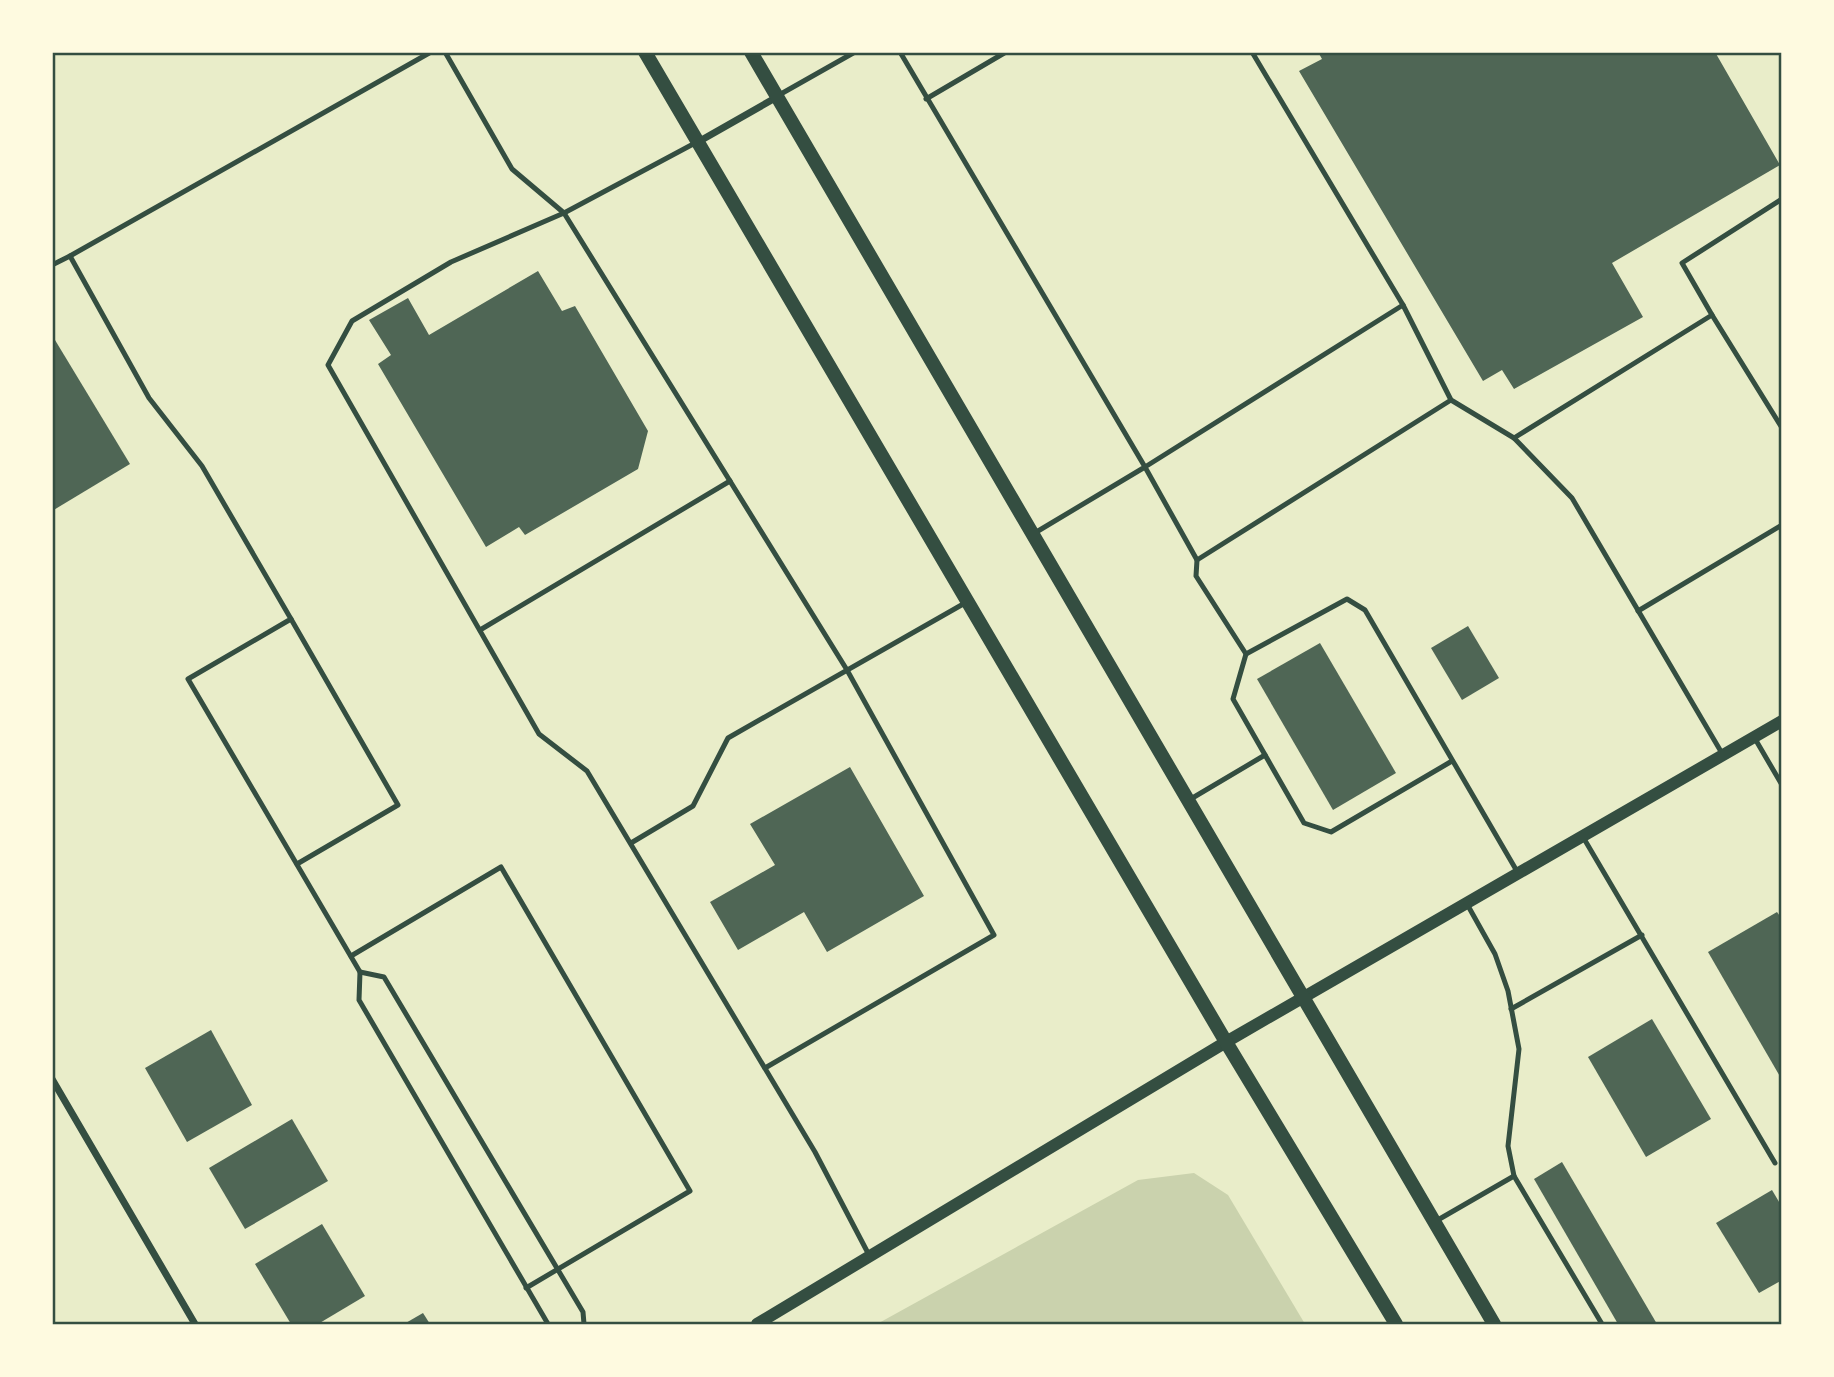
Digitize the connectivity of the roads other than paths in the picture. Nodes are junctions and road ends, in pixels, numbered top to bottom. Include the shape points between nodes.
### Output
1 (431, 52) edge
2 (445, 52) edge
3 (645, 52) edge
4 (751, 52) edge
5 (855, 52) edge
6 (900, 52) edge
7 (1006, 52) edge
8 (1252, 52) edge
9 (776, 97) junction
10 (926, 99) junction
11 (698, 142) junction
12 (1782, 199) edge
13 (564, 213) junction
14 (69, 256) junction
15 (52, 265) edge
16 (1402, 305) junction
17 (1712, 315) junction
18 (1451, 400) junction
19 (1782, 428) edge
20 (1514, 438) junction
21 (1145, 467) junction
22 (730, 481) junction
23 (1782, 525) edge
24 (1033, 534) junction
25 (1196, 560) junction
26 (967, 601) junction
27 (1638, 611) junction
28 (291, 619) junction
29 (480, 630) junction
30 (1246, 654) junction
31 (847, 670) junction
32 (1782, 721) edge
33 (1754, 737) junction
34 (1265, 755) junction
35 (1724, 755) junction
36 (1452, 761) junction
37 (1782, 785) edge
38 (1189, 800) junction
39 (1583, 836) junction
40 (631, 843) junction
41 (297, 864) junction
42 (1518, 873) junction
43 (1466, 903) junction
44 (1642, 935) junction
45 (351, 956) junction
46 (360, 972) junction
47 (1304, 997) junction
48 (1511, 1009) junction
49 (1226, 1042) junction
50 (765, 1068) junction
51 (52, 1079) edge
52 (1775, 1163) dead end
53 (1514, 1176) junction
54 (1434, 1222) junction
55 (870, 1257) junction
56 (557, 1269) junction
57 (526, 1287) junction
58 (195, 1325) edge
59 (548, 1325) edge
60 (584, 1325) edge
61 (757, 1325) edge
62 (1396, 1325) edge
63 (1494, 1325) edge
64 (1602, 1325) edge

1 - 14 lane
2 - 13 lane via 512,169
3 - 11 main road
4 - 9 main road
5 - 9 lane
6 - 10 lane
7 - 10 lane
8 - 16 lane
9 - 11 street
9 - 24 main road
10 - 21 lane
11 - 13 lane
11 - 26 main road
12 - 17 lane via 1682,263
13 - 22 lane
13 - 29 lane via 451,262 352,321 328,365
14 - 15 lane
14 - 28 lane via 149,398 202,466
16 - 18 lane
16 - 21 lane
17 - 19 lane
17 - 20 lane
18 - 20 lane
18 - 25 lane
20 - 27 lane via 1572,498
21 - 24 lane
21 - 25 lane
22 - 29 lane
22 - 31 lane
23 - 27 lane
24 - 38 main road
25 - 30 lane via 1196,576
26 - 31 lane
26 - 49 main road
27 - 35 lane
28 - 41 lane via 398,805
28 - 41 lane via 188,679
29 - 40 lane via 539,734 587,771
30 - 34 lane via 1233,699
30 - 36 lane via 1347,599 1364,610
31 - 40 lane via 728,738 693,806
31 - 50 lane via 994,935
32 - 33 street
33 - 35 street
33 - 37 lane
34 - 36 lane via 1304,823 1331,832
34 - 38 lane
35 - 39 street
36 - 42 lane
38 - 47 main road
39 - 42 street
39 - 44 lane
40 - 50 lane
41 - 45 lane
42 - 43 street
43 - 47 street
43 - 48 lane via 1495,954
44 - 48 lane
44 - 52 lane
45 - 46 lane
45 - 56 lane via 501,867 690,1191
46 - 56 lane via 384,977
46 - 57 lane via 359,1000
47 - 49 street
47 - 54 main road
48 - 53 lane via 1519,1049 1508,1146
49 - 55 street
49 - 62 main road
50 - 55 lane
51 - 58 street
53 - 54 lane
53 - 64 lane
54 - 63 main road
55 - 61 street
56 - 57 lane
56 - 60 lane via 583,1312
57 - 59 lane

